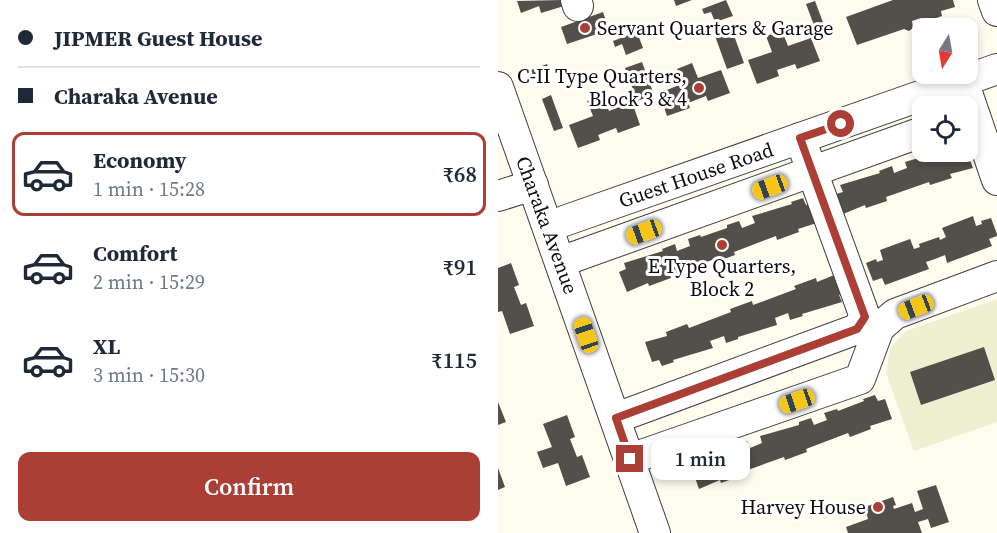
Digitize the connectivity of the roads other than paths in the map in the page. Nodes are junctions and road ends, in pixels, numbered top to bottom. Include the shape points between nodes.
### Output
1 (993, 0) edge
2 (997, 11) edge
3 (980, 75) edge
4 (501, 105) edge
5 (980, 116) edge
6 (912, 136) edge
7 (800, 138) junction
8 (812, 172) junction
9 (997, 180) edge
10 (533, 185) junction
11 (498, 196) edge
12 (555, 235) junction
13 (997, 276) edge
14 (616, 418) junction
15 (630, 459) junction
16 (656, 533) edge

1 - 2 street
3 - 5 street
3 - 7 street, Guest House Road
4 - 10 street, Charaka Avenue
5 - 9 street
6 - 8 street
7 - 8 street
7 - 12 street, Guest House Road
8 - 12 street
8 - 14 street via 865,317 857,329
10 - 11 street
10 - 12 street, Charaka Avenue
12 - 14 street, Charaka Avenue
13 - 15 street via 895,314 879,328 860,379
14 - 15 street, Charaka Avenue
15 - 16 street, Charaka Avenue

